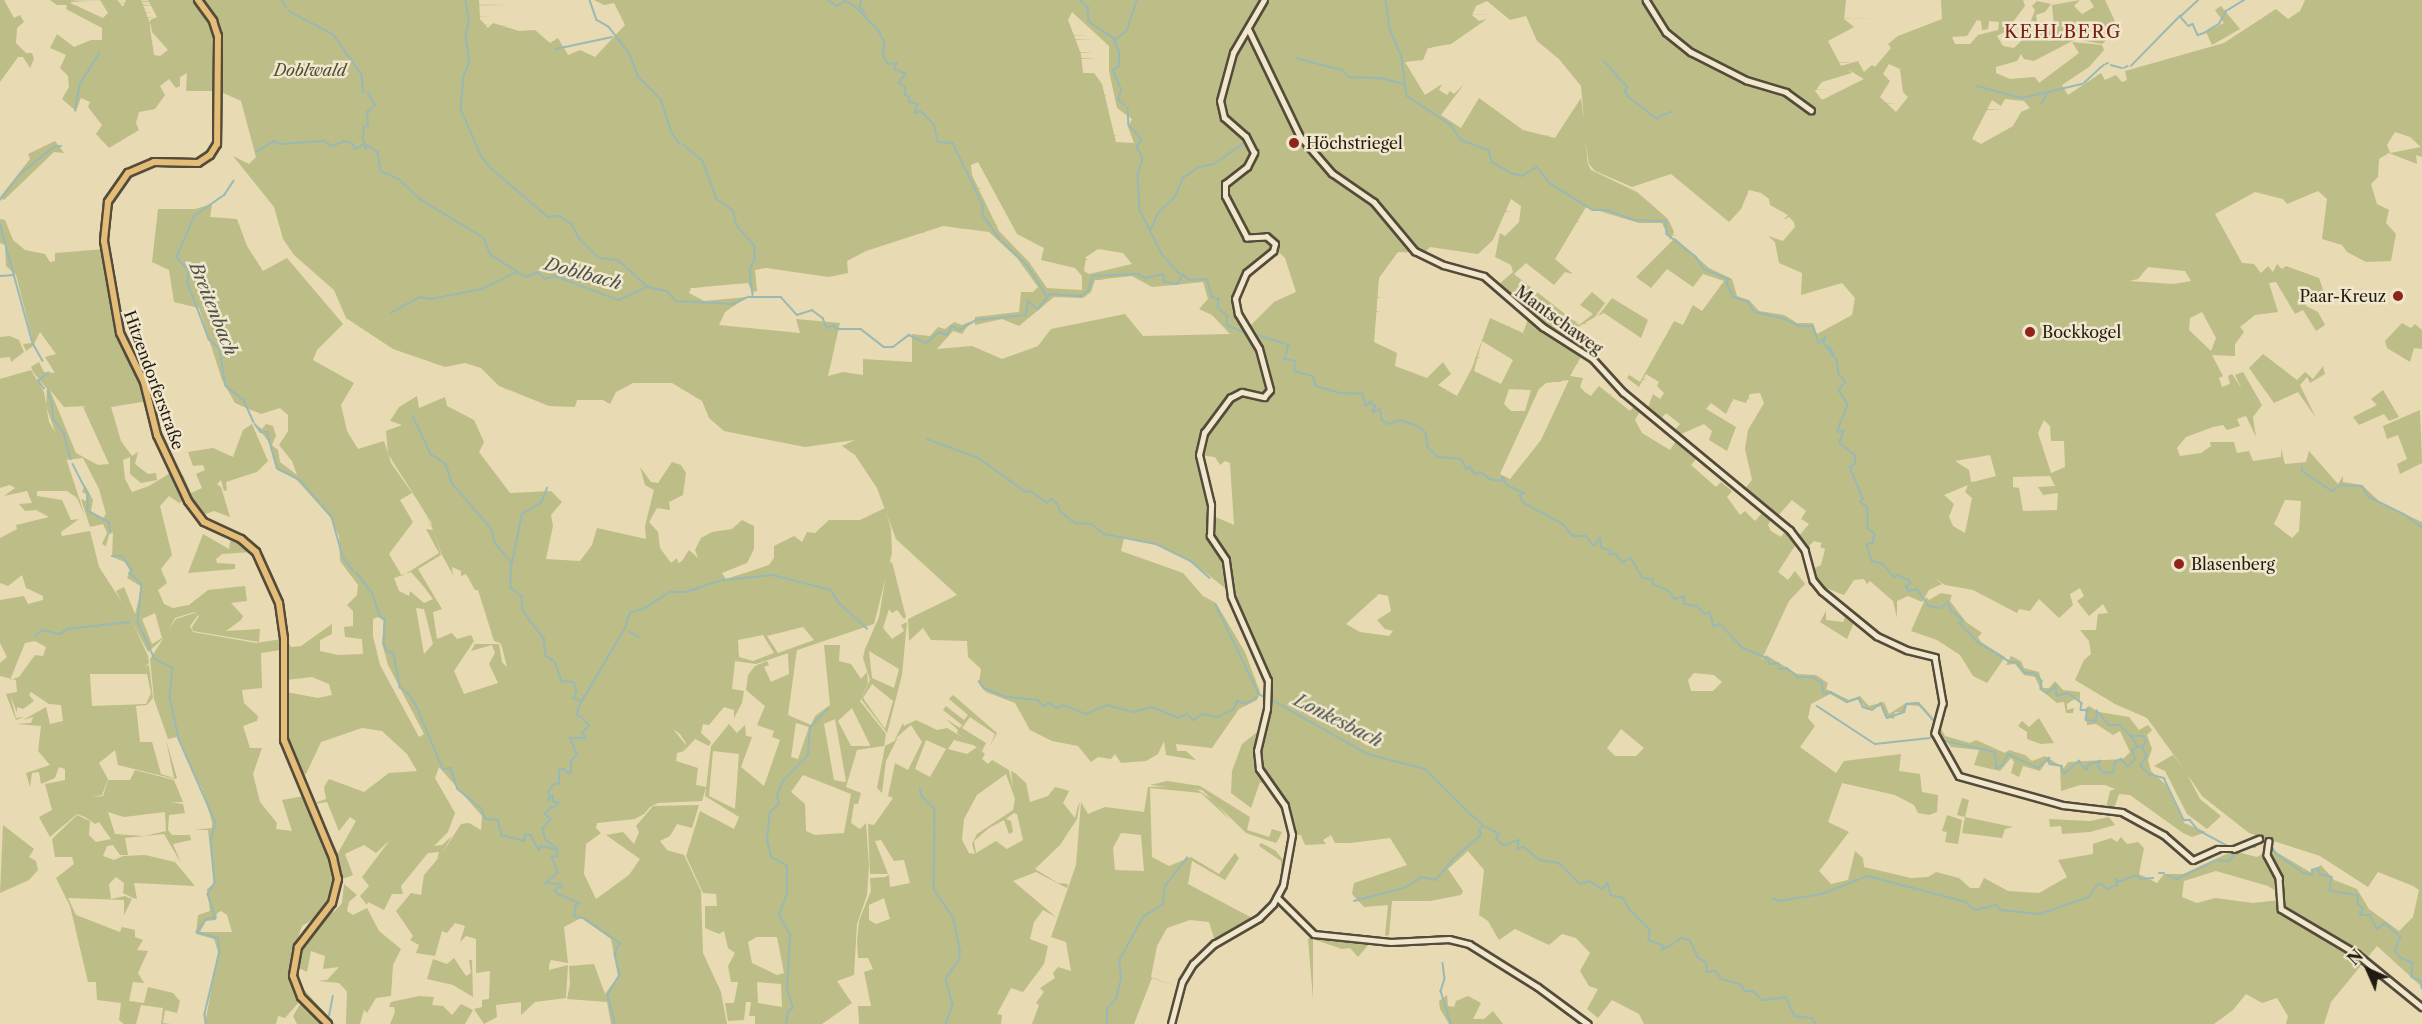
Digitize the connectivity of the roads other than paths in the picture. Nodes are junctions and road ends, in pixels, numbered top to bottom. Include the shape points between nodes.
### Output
1 (198, 0) edge
2 (1264, 0) edge
3 (1646, 0) edge
4 (1249, 30) junction
5 (1811, 110) dead end
6 (2259, 839) dead end
7 (2269, 841) dead end
8 (1277, 897) junction
9 (2422, 1007) edge
10 (328, 1024) edge
11 (1171, 1024) edge
12 (1588, 1024) edge

1 - 10 main road, Hitzendorferstraße via 218,36 217,144 198,163 154,162 128,173 108,202 104,241 120,333 144,382 157,435 187,500 204,522 241,539 256,552 279,603 284,638 284,739 333,858 338,882 330,906 299,944 293,972 301,997
2 - 4 street
3 - 5 street via 1666,32 1695,55 1746,80 1786,92
4 - 6 street, Mantschaweg via 1300,136 1332,173 1374,202 1414,251 1444,265 1484,276 1543,327 1593,360 1623,392 1792,532 1805,550 1813,580 1822,591 1877,636 1935,657 1942,699 1935,733 1953,769 1964,778 2062,805 2126,814 2164,835 2192,860
4 - 8 street via 1233,52 1220,101 1224,118 1248,140 1254,156 1247,167 1226,183 1224,191 1246,237 1267,237 1275,244 1273,251 1246,273 1235,299 1237,311 1259,350 1270,390 1264,397 1242,392 1230,398 1204,433 1199,455 1211,505 1210,536 1226,560 1231,597 1268,681 1258,764 1264,780 1285,806 1292,829
7 - 9 street via 2267,855 2279,878 2280,907 2357,954
8 - 11 street via 1265,913 1217,941 1191,967 1181,985
8 - 12 street via 1314,934 1391,942 1449,939 1480,949

